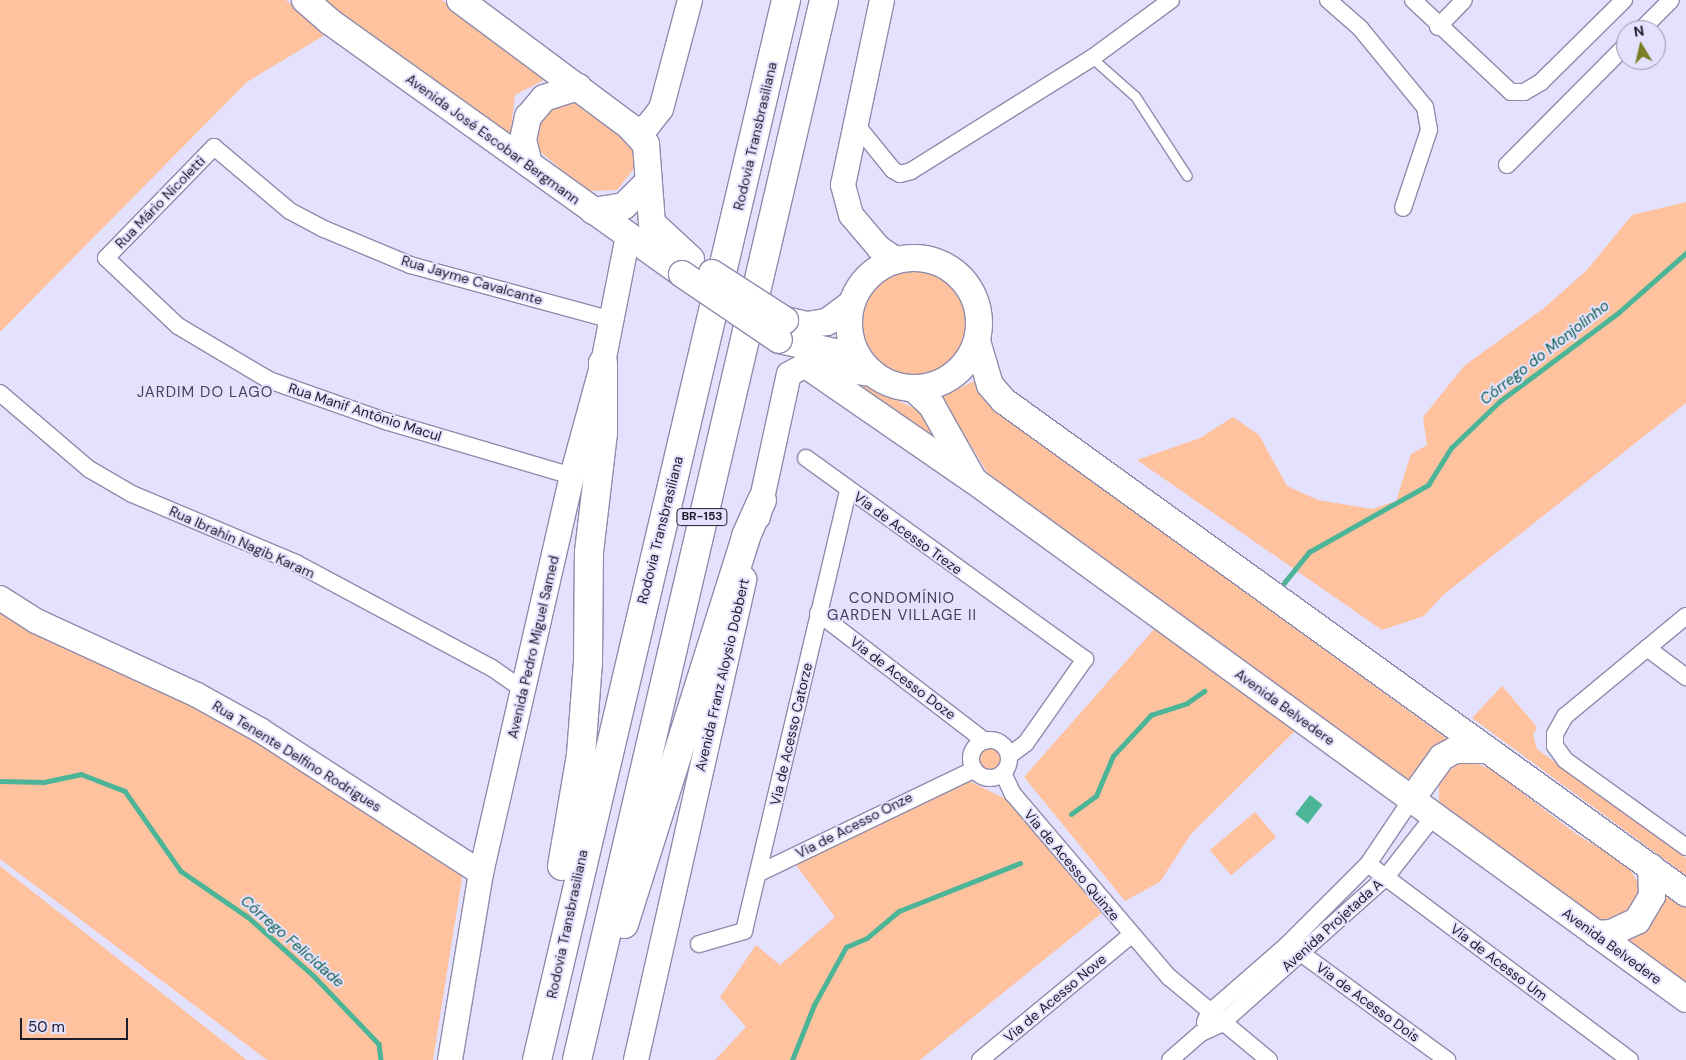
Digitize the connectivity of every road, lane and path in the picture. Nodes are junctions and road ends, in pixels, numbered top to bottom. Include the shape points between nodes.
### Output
1 (305, 0) edge
2 (460, 0) edge
3 (690, 0) edge
4 (786, 0) edge
5 (824, 0) edge
6 (882, 0) edge
7 (1171, 0) edge
8 (1328, 0) edge
9 (1413, 0) edge
10 (1464, 0) edge
11 (1624, 0) edge
12 (1671, 0) edge
13 (1651, 20) edge
14 (1438, 26) junction
15 (1616, 55) edge
16 (1092, 58) junction
17 (578, 87) junction
18 (854, 122) junction
19 (632, 129) junction
20 (214, 147) joint
21 (529, 164) junction
22 (1507, 165) dead end
23 (1188, 176) dead end
24 (647, 183) junction
25 (1403, 208) dead end
26 (593, 211) junction
27 (628, 236) junction
28 (106, 258) joint
29 (897, 260) junction
30 (686, 267) junction
31 (851, 304) junction
32 (613, 320) junction
33 (782, 330) junction
34 (977, 341) junction
35 (603, 362) junction
36 (806, 365) junction
37 (865, 365) junction
38 (913, 388) junction
39 (0, 393) edge
40 (806, 458) dead end
41 (572, 476) junction
42 (973, 480) junction
43 (848, 490) junction
44 (762, 500) junction
45 (0, 598) edge
46 (818, 613) junction
47 (1686, 616) edge
48 (1647, 648) junction
49 (1686, 677) edge
50 (523, 690) junction
51 (1484, 750) junction
52 (1006, 751) junction
53 (976, 754) junction
54 (998, 776) junction
55 (1411, 800) junction
56 (1433, 817) junction
57 (1392, 827) junction
58 (1413, 842) junction
59 (1686, 847) edge
60 (1368, 864) junction
61 (1651, 867) junction
62 (481, 873) junction
63 (759, 873) junction
64 (1386, 877) junction
65 (1686, 893) edge
66 (1596, 934) junction
67 (1131, 935) junction
68 (699, 944) dead end
69 (1295, 949) junction
70 (1686, 1000) edge
71 (1215, 1018) junction
72 (578, 1047) edge
73 (539, 1050) edge
74 (450, 1060) edge
75 (636, 1060) edge
76 (980, 1060) edge
77 (1170, 1060) edge
78 (1269, 1060) edge
79 (1447, 1060) edge
80 (1630, 1060) edge

1 - 21 main road, Avenida José Escobar Bergmann
2 - 17 main road
3 - 19 main road via 661,110 646,128
4 - 73 highway, Rodovia Transbrasiliana / BR-153
5 - 72 highway, BR-153
6 - 18 main road
7 - 16 street
8 - 25 street via 1360,28 1425,107 1430,130
9 - 14 street
10 - 14 street
11 - 14 street via 1541,82 1524,92 1502,88
12 - 13 street
15 - 22 street
16 - 18 street via 911,171 900,174 893,170
16 - 23 lane via 1135,96
17 - 19 main road
17 - 21 main road via 549,95 528,117 523,140
18 - 29 main road via 843,185 851,215 879,248
19 - 24 main road via 646,144
20 - 28 street, Rua Mário Nicoletti
20 - 32 street, Rua Jayme Cavalcante via 290,211 324,229 410,265
21 - 26 main road, Avenida José Escobar Bergmann
24 - 26 main road via 624,206
24 - 30 main road via 652,223
26 - 27 main road, Avenida José Escobar Bergmann
27 - 30 main road, Avenida José Escobar Bergmann
27 - 32 main road, Avenida Pedro Miguel Samed
28 - 41 street, Rua Manif Antônio Macul via 178,326 269,380 388,422
29 - 31 main road via 868,276
29 - 34 main road via 928,259 956,273 977,304
30 - 33 main road, bridge
31 - 33 main road via 827,322
31 - 37 main road via 848,326
32 - 35 main road, Avenida Pedro Miguel Samed
33 - 37 main road
34 - 38 main road via 953,375
34 - 51 main road via 990,386 1004,401
35 - 41 main road, Avenida Pedro Miguel Samed
35 - 73 highway via 603,433 589,552 588,662 581,756 540,994
36 - 37 main road
36 - 42 main road
36 - 44 main road, Avenida Franz Aloysio Dobbert via 789,374
37 - 38 main road via 891,384
38 - 42 main road, Avenida Belvedere via 941,419
39 - 50 street, Rua Ibrahin Nagib Karam via 89,469 132,494 296,563 492,668
40 - 43 street, Via de Acesso Treze
41 - 50 main road, Avenida Pedro Miguel Samed
42 - 55 main road, Avenida Belvedere
43 - 46 street, Via de Acesso Catorze
43 - 52 street, Via de Acesso Treze via 1085,659 1026,743
44 - 72 highway via 746,536 604,989
44 - 75 main road, Avenida Franz Aloysio Dobbert
45 - 62 main road, Rua Tenente Delfino Rodrigues via 36,621 197,695 260,730
46 - 53 street, Via de Acesso Doze via 964,725
46 - 63 street, Via de Acesso Catorze
47 - 48 street
48 - 49 street
48 - 59 street via 1565,716 1555,734 1555,746 1565,760
50 - 62 main road, Avenida Pedro Miguel Samed
51 - 55 main road via 1455,750 1442,757
51 - 61 main road
52 - 53 street
52 - 54 street
53 - 54 street, Via de Acesso Quinze
53 - 63 street, Via de Acesso Onze via 949,778
54 - 67 street, Via de Acesso Quinze
55 - 56 main road, Avenida Belvedere
55 - 57 street, Avenida Projetada A
56 - 58 street, Avenida Projetada A
56 - 66 main road, Avenida Belvedere
57 - 58 street
57 - 60 street, Avenida Projetada A
58 - 64 street, Avenida Projetada A
60 - 64 street, Via de Acesso Um
60 - 69 street, Avenida Projetada A
61 - 65 main road
61 - 66 main road via 1652,896 1641,915 1625,929
62 - 74 main road, Avenida Pedro Miguel Samed
63 - 68 street, Via de Acesso Catorze via 744,931
64 - 69 street, Avenida Projetada A
64 - 80 street, Via de Acesso Um
66 - 70 main road, Avenida Belvedere
67 - 71 street, Via de Acesso Quinze
67 - 76 street, Via de Acesso Nove
69 - 71 street, Avenida Projetada A
69 - 79 street, Via de Acesso Dois
71 - 77 street, Avenida Projetada A
71 - 78 street, Via de Acesso Quinze

